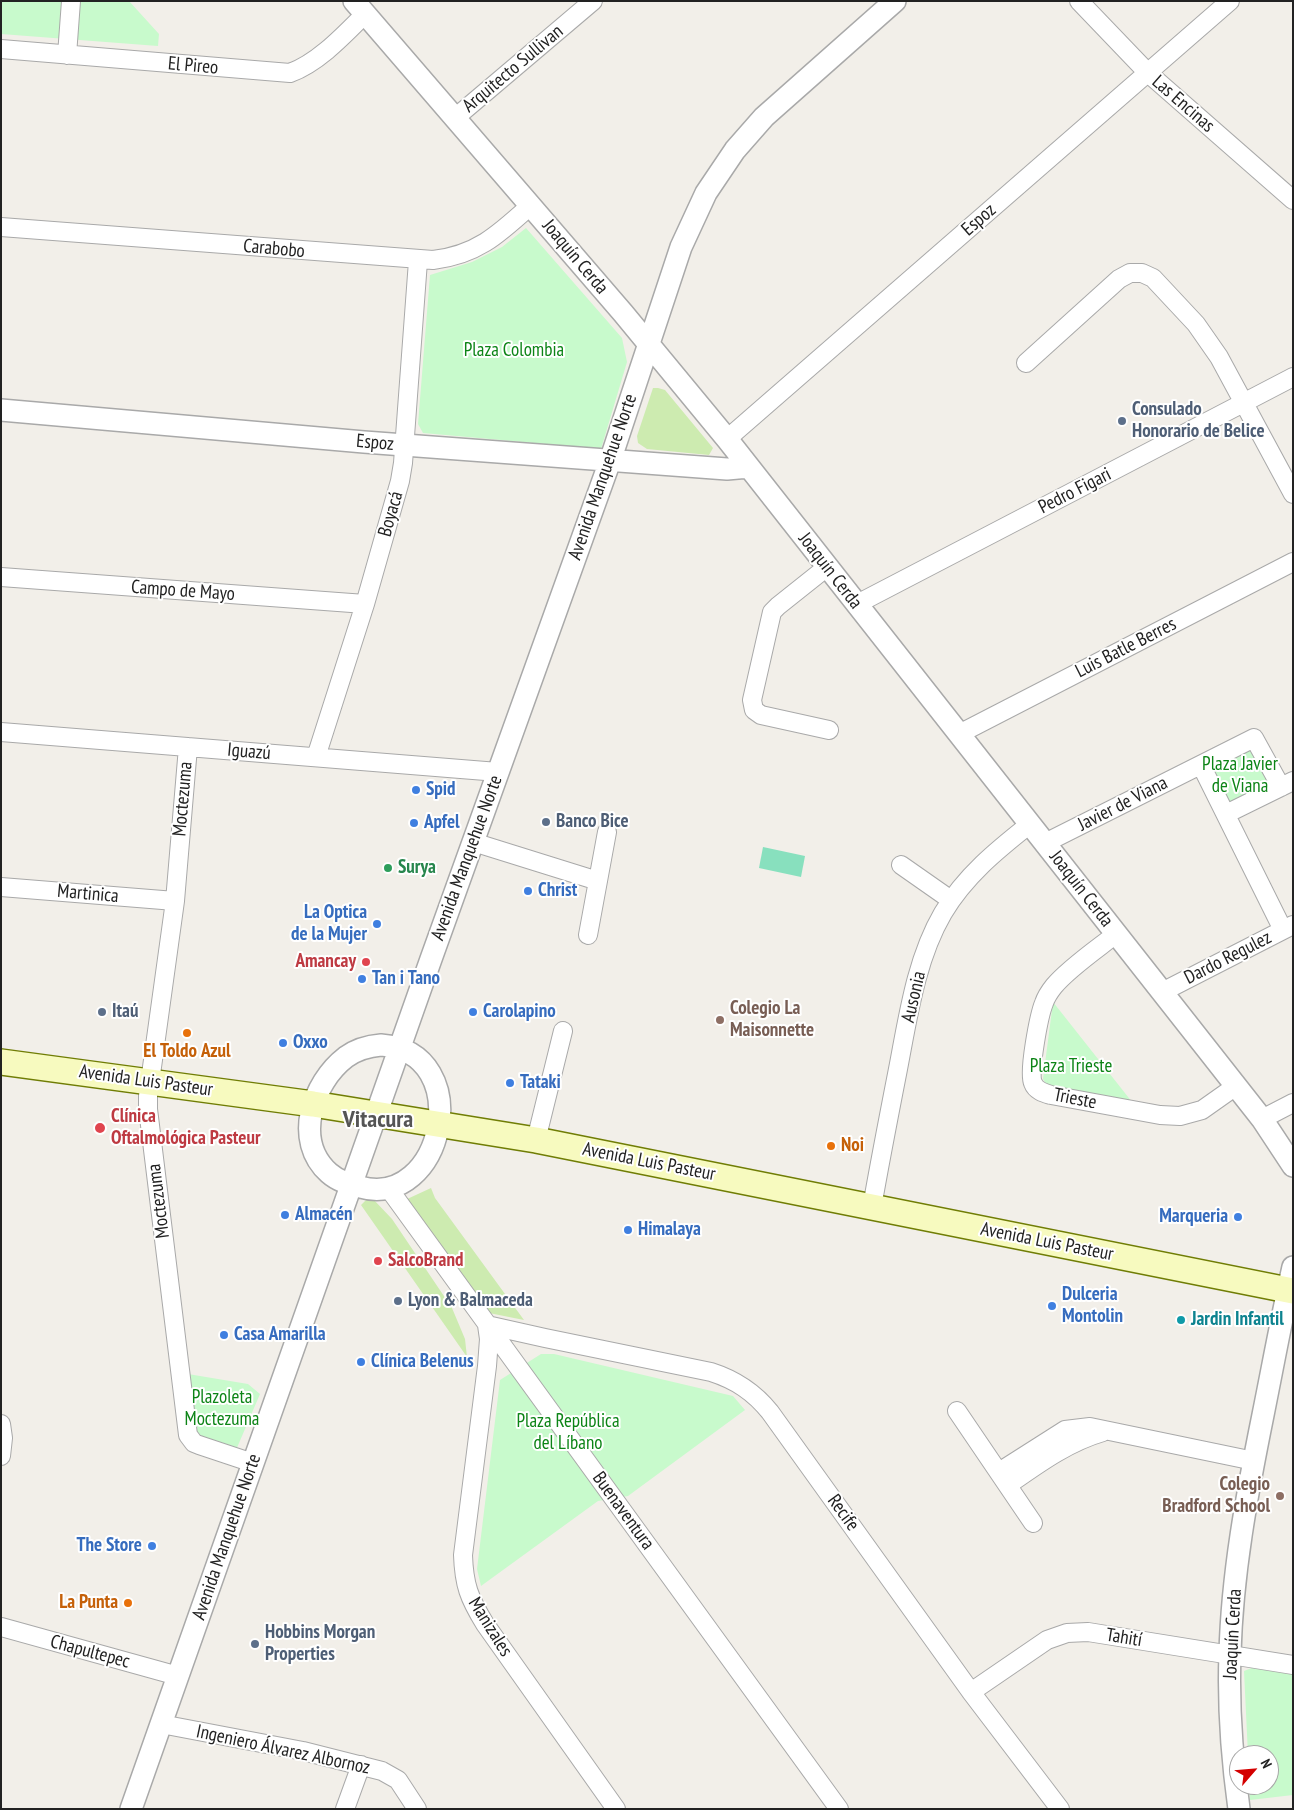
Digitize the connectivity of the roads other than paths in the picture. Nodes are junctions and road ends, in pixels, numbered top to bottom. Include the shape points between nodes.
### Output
1 (71, 1) edge
2 (593, 1) edge
3 (895, 1) edge
4 (1079, 1) edge
5 (1230, 1) edge
6 (359, 8) edge
7 (1, 49) edge
8 (67, 55) junction
9 (1148, 73) junction
10 (455, 118) junction
11 (1293, 200) edge
12 (531, 205) junction
13 (1, 227) edge
14 (418, 261) junction
15 (649, 344) junction
16 (1026, 364) dead end
17 (1293, 377) edge
18 (1244, 403) junction
19 (1, 410) edge
20 (727, 439) junction
21 (404, 445) junction
22 (610, 462) junction
23 (749, 467) junction
24 (1293, 494) edge
25 (1293, 562) edge
26 (827, 567) junction
27 (1, 577) edge
28 (365, 604) junction
29 (857, 604) junction
30 (829, 730) dead end
31 (1, 732) edge
32 (959, 734) junction
33 (188, 747) junction
34 (316, 757) junction
35 (1201, 766) junction
36 (498, 772) junction
37 (1287, 784) edge
38 (1226, 814) junction
39 (1030, 824) junction
40 (607, 832) dead end
41 (472, 842) junction
42 (1045, 843) junction
43 (901, 865) dead end
44 (598, 881) junction
45 (1, 887) edge
46 (951, 900) junction
47 (175, 901) junction
48 (1288, 927) edge
49 (1116, 934) junction
50 (588, 935) dead end
51 (1162, 992) junction
52 (564, 1031) dead end
53 (399, 1048) junction
54 (1, 1062) edge
55 (150, 1082) junction
56 (1236, 1086) junction
57 (1293, 1103) edge
58 (314, 1104) junction
59 (376, 1114) junction
60 (1262, 1119) junction
61 (438, 1123) junction
62 (536, 1140) junction
63 (1290, 1162) edge
64 (1293, 1178) edge
65 (352, 1185) junction
66 (389, 1189) junction
67 (872, 1207) junction
68 (1291, 1283) edge
69 (487, 1325) junction
70 (544, 1338) junction
71 (513, 1360) junction
72 (957, 1411) dead end
73 (1, 1424) edge
74 (1, 1456) edge
75 (1254, 1460) junction
76 (253, 1463) junction
77 (1004, 1478) junction
78 (1033, 1522) dead end
79 (1, 1627) edge
80 (1230, 1654) junction
81 (1293, 1665) edge
82 (178, 1676) junction
83 (971, 1692) junction
84 (161, 1724) junction
85 (361, 1765) junction
86 (131, 1809) edge
87 (345, 1809) edge
88 (417, 1809) edge
89 (616, 1809) edge
90 (839, 1809) edge
91 (1060, 1809) edge
92 (1239, 1809) edge

1 - 8 street
2 - 10 street, Arquitecto Sullivan
3 - 15 street, Avenida Manquehue Norte via 764,117 735,150 706,194 681,247
4 - 9 street, Las Encinas
5 - 9 street, Espoz
6 - 8 street, El Pireo via 311,62 290,73
6 - 10 street, Joaquín Cerda
7 - 8 street, El Pireo
9 - 11 street, Las Encinas
9 - 20 street, Espoz
10 - 12 street, Joaquín Cerda
12 - 14 street, Carabobo via 496,236 474,250 448,259
12 - 15 street, Joaquín Cerda
13 - 14 street, Carabobo
14 - 21 street, Boyacá
15 - 20 street, Joaquín Cerda
15 - 22 street, Avenida Manquehue Norte
16 - 18 street via 1119,279 1130,273 1142,273 1153,278 1196,324 1219,356
17 - 18 street, Pedro Figari
18 - 24 street
18 - 29 street, Pedro Figari
19 - 21 street, Espoz
20 - 23 street, Joaquín Cerda
21 - 22 street, Espoz
21 - 28 street, Boyacá via 400,481
22 - 23 street, Espoz via 727,469
22 - 36 street, Avenida Manquehue Norte
23 - 26 street, Joaquín Cerda
25 - 32 street, Luis Batle Berres
26 - 29 street, Joaquín Cerda
26 - 30 street via 772,612 752,700 754,710 761,715
27 - 28 street, Campo de Mayo
28 - 34 street, Boyacá
29 - 32 street, Joaquín Cerda
31 - 33 street, Iguazú
32 - 39 street, Joaquín Cerda
33 - 34 street, Iguazú
33 - 47 street, Moctezuma
34 - 36 street, Iguazú
35 - 37 street, Javier de Viana via 1254,738
35 - 38 street
35 - 42 street, Javier de Viana
36 - 41 street, Avenida Manquehue Norte
37 - 38 street, Javier de Viana
38 - 48 street
39 - 42 street, Joaquín Cerda
39 - 46 street, Ausonia via 983,863
40 - 44 street
41 - 44 street
41 - 53 street, Avenida Manquehue Norte
42 - 49 street, Joaquín Cerda
43 - 46 street
44 - 50 street
45 - 47 street, Martinica
46 - 67 street, Ausonia via 936,926 920,966
47 - 55 street, Moctezuma
48 - 51 street, Dardo Regulez
49 - 51 street, Joaquín Cerda
49 - 56 street, Trieste via 1049,992 1035,1047 1031,1072 1033,1085 1051,1096 1170,1116 1202,1110
51 - 56 street, Joaquín Cerda
52 - 62 street
53 - 58 street via 372,1046 347,1056 326,1080
53 - 59 street, Avenida Manquehue Norte
53 - 61 street via 422,1062 434,1078 440,1104
54 - 55 main road, Avenida Luis Pasteur
55 - 58 main road, Avenida Luis Pasteur
55 - 76 street, Moctezuma via 148,1109 188,1435 194,1443
56 - 60 street, Joaquín Cerda
57 - 60 street
58 - 59 main road, Avenida Luis Pasteur
58 - 65 street via 309,1131 314,1151 330,1174
59 - 61 main road, Avenida Luis Pasteur
59 - 65 street, Avenida Manquehue Norte
60 - 63 street, Joaquín Cerda
61 - 62 main road, Avenida Luis Pasteur
61 - 66 street via 432,1148 422,1164 408,1179
62 - 67 main road, Avenida Luis Pasteur
63 - 64 street, Joaquín Cerda
65 - 66 street via 368,1190
65 - 76 street, Avenida Manquehue Norte
66 - 69 street, Buenaventura
67 - 68 main road, Avenida Luis Pasteur
68 - 75 street, Joaquín Cerda
69 - 70 street, Recife
69 - 71 street, Buenaventura
69 - 89 street, Manizales via 487,1366 463,1554 464,1581 485,1624
70 - 71 street via 522,1346
70 - 83 street, Recife via 711,1372 747,1389 770,1412
71 - 90 street, Buenaventura
72 - 77 street
73 - 74 street
75 - 77 street via 1107,1431
75 - 80 street, Joaquín Cerda via 1242,1532
76 - 82 street, Avenida Manquehue Norte
77 - 78 street
79 - 82 street, Chapultepec
80 - 81 street, Tahití
80 - 83 street, Tahití via 1088,1632 1066,1633 1040,1644
80 - 92 street, Joaquín Cerda via 1232,1737
82 - 84 street, Avenida Manquehue Norte
83 - 91 street, Recife
84 - 85 street, Ingeniero Álvarez Albornoz
84 - 86 street, Avenida Manquehue Norte
85 - 87 street
85 - 88 street, Ingeniero Álvarez Albornoz via 388,1773 402,1785

